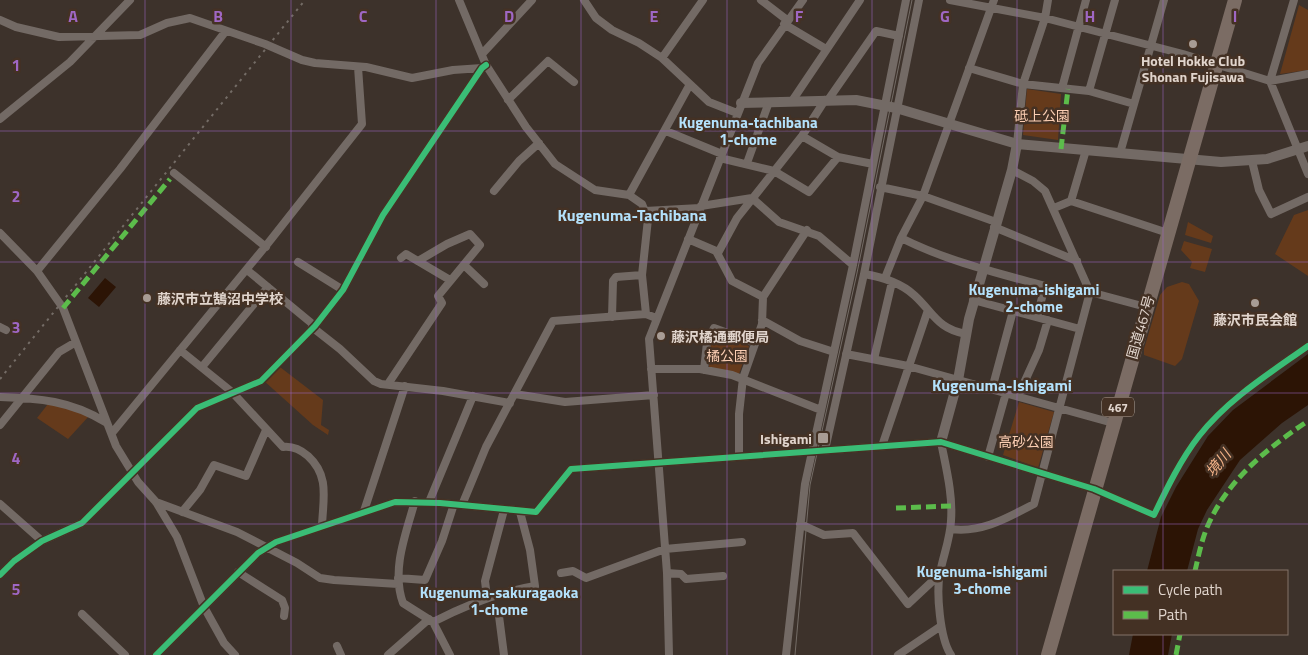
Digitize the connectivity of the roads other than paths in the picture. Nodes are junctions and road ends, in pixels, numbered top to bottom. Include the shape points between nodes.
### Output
1 (130, 0) edge
2 (460, 0) edge
3 (532, 0) edge
4 (584, 0) edge
5 (703, 0) edge
6 (761, 0) edge
7 (803, 0) edge
8 (860, 0) edge
9 (906, 0) edge
10 (919, 0) edge
11 (950, 0) edge
12 (1048, 0) edge
13 (1086, 0) edge
14 (1115, 0) edge
15 (1164, 0) edge
16 (1235, 0) edge
17 (1294, 0) edge
18 (993, 4) edge
19 (1045, 18) junction
20 (0, 20) edge
21 (786, 22) junction
22 (1078, 27) junction
23 (225, 32) junction
24 (97, 35) junction
25 (1105, 35) junction
26 (899, 36) junction
27 (1150, 48) junction
28 (826, 49) junction
29 (482, 54) junction
30 (662, 58) junction
31 (1216, 64) junction
32 (358, 67) junction
33 (484, 67) junction
34 (969, 68) junction
35 (1308, 74) edge
36 (1270, 81) junction
37 (574, 82) dead end
38 (1023, 84) junction
39 (690, 86) junction
40 (1062, 88) junction
41 (1089, 91) junction
42 (508, 100) junction
43 (827, 100) junction
44 (792, 101) junction
45 (769, 102) junction
46 (1134, 104) junction
47 (885, 105) junction
48 (739, 108) junction
49 (896, 108) junction
50 (0, 120) edge
51 (948, 123) junction
52 (666, 131) junction
53 (802, 136) junction
54 (539, 142) junction
55 (1017, 144) junction
56 (1303, 148) edge
57 (1086, 150) junction
58 (1120, 153) junction
59 (721, 156) junction
60 (838, 157) junction
61 (1189, 159) junction
62 (1252, 161) junction
63 (747, 164) junction
64 (874, 164) junction
65 (1012, 170) junction
66 (774, 171) junction
67 (174, 173) dead end
68 (1308, 174) edge
69 (880, 187) junction
70 (494, 192) dead end
71 (629, 195) junction
72 (923, 196) junction
73 (1308, 197) edge
74 (752, 198) junction
75 (1071, 201) junction
76 (700, 207) junction
77 (1054, 208) junction
78 (645, 211) junction
79 (995, 225) junction
80 (807, 230) junction
81 (1168, 232) junction
82 (0, 233) edge
83 (901, 238) junction
84 (688, 239) junction
85 (266, 247) junction
86 (718, 253) junction
87 (401, 258) dead end
88 (418, 261) junction
89 (1077, 261) junction
90 (298, 262) dead end
91 (464, 265) junction
92 (853, 265) junction
93 (982, 269) junction
94 (247, 270) junction
95 (37, 271) junction
96 (864, 274) junction
97 (642, 275) junction
98 (450, 280) junction
99 (888, 280) junction
100 (484, 284) dead end
101 (268, 287) junction
102 (343, 290) junction
103 (1090, 292) junction
104 (763, 297) junction
105 (974, 300) junction
106 (1146, 307) junction
107 (928, 310) junction
108 (1013, 311) junction
109 (646, 314) junction
110 (612, 317) junction
111 (1037, 317) junction
112 (656, 318) junction
113 (762, 320) junction
114 (1048, 320) junction
115 (313, 326) junction
116 (1080, 329) junction
117 (966, 334) junction
118 (76, 342) junction
119 (754, 344) junction
120 (1308, 346) edge
121 (180, 350) junction
122 (834, 352) junction
123 (846, 354) junction
124 (874, 359) junction
125 (908, 366) junction
126 (202, 367) junction
127 (651, 369) junction
128 (704, 370) junction
129 (743, 378) junction
130 (958, 380) junction
131 (388, 384) junction
132 (405, 386) junction
133 (992, 389) junction
134 (232, 392) junction
135 (1006, 393) junction
136 (515, 394) junction
137 (654, 395) junction
138 (0, 396) edge
139 (473, 396) junction
140 (1018, 396) junction
141 (22, 397) junction
142 (510, 403) junction
143 (1059, 408) junction
144 (821, 410) junction
145 (105, 422) junction
146 (1113, 423) junction
147 (0, 425) edge
148 (266, 430) junction
149 (112, 432) junction
150 (942, 442) junction
151 (882, 446) junction
152 (825, 450) junction
153 (813, 451) junction
154 (739, 456) junction
155 (988, 457) junction
156 (659, 461) junction
157 (1042, 473) junction
158 (133, 474) junction
159 (1094, 489) junction
160 (415, 501) junction
161 (156, 502) junction
162 (429, 502) junction
163 (0, 504) edge
164 (458, 505) junction
165 (504, 510) junction
166 (364, 511) junction
167 (182, 512) junction
168 (520, 512) junction
169 (800, 524) junction
170 (322, 526) junction
171 (951, 529) junction
172 (42, 541) junction
173 (742, 542) dead end
174 (266, 547) junction
175 (665, 549) junction
176 (238, 572) junction
177 (561, 573) dead end
178 (667, 573) junction
179 (0, 575) edge
180 (940, 575) junction
181 (723, 576) dead end
182 (398, 581) junction
183 (486, 598) junction
184 (204, 607) junction
185 (82, 614) dead end
186 (284, 616) dead end
187 (499, 616) dead end
188 (431, 620) junction
189 (940, 626) junction
190 (337, 646) dead end
191 (125, 655) edge
192 (156, 655) edge
193 (235, 655) edge
194 (341, 655) edge
195 (388, 655) edge
196 (450, 655) edge
197 (504, 655) edge
198 (667, 655) edge
199 (786, 655) edge
200 (898, 655) edge
201 (951, 655) edge
202 (1048, 655) edge

1 - 24 street
2 - 29 street
3 - 29 street
4 - 30 street via 596,18 612,30
5 - 30 street
6 - 21 street
7 - 21 street
8 - 28 street
9 - 26 street
10 - 49 street
11 - 18 street
12 - 19 street
13 - 22 street
14 - 25 street
15 - 27 street
16 - 31 highway, 国道467号 / 467
17 - 36 street
18 - 19 street
18 - 34 street
19 - 22 street
19 - 38 street
20 - 24 street via 59,37
21 - 28 street
21 - 48 street via 758,63
22 - 25 street
22 - 40 street
23 - 24 street via 196,19 185,18 140,35
23 - 32 street via 302,60
23 - 95 street via 120,170
24 - 50 street via 70,62
25 - 27 street
25 - 41 street
26 - 43 street via 876,31
26 - 47 street
27 - 31 street
27 - 46 street
28 - 44 street
29 - 33 street
30 - 39 street
31 - 36 street
31 - 61 highway, 国道467号 / 467
32 - 33 street via 412,78
32 - 85 street via 362,124
33 - 42 street
33 - 102 street via 383,215 359,267
34 - 38 street
34 - 51 street
35 - 36 street
36 - 56 street
37 - 42 street via 548,61
38 - 40 street
38 - 55 street
39 - 48 street via 709,102
39 - 52 street
40 - 41 street
41 - 46 street
42 - 54 street
43 - 44 street
43 - 47 street
43 - 53 street
44 - 45 street
45 - 48 street
45 - 63 street
46 - 58 street
47 - 49 street
47 - 64 street
48 - 59 street
49 - 51 street
49 - 69 street
51 - 55 street
51 - 72 street
52 - 59 street
52 - 71 street
53 - 60 street
53 - 66 street
54 - 70 street
54 - 71 street via 555,164 595,190
55 - 57 street
55 - 65 street
56 - 62 street
56 - 68 street
57 - 58 street
57 - 75 street
58 - 61 street
59 - 63 street
59 - 76 street
60 - 64 street
60 - 66 street via 808,192
61 - 62 street
61 - 81 highway, 国道467号 / 467
62 - 73 street via 1259,190 1271,214
63 - 66 street
64 - 92 street
65 - 77 street via 1040,186
65 - 79 street
66 - 74 street
67 - 85 street
69 - 72 street
69 - 96 street
71 - 78 street via 642,204
72 - 79 street
72 - 83 street
74 - 76 street
74 - 80 street via 779,222
74 - 86 street via 726,235
75 - 77 street
75 - 81 street
76 - 78 street
76 - 84 street
77 - 89 street
78 - 97 street via 648,219
79 - 89 street
79 - 93 street
80 - 92 street via 828,242
80 - 104 street
81 - 106 highway, 国道467号 / 467
82 - 95 street
83 - 93 street
83 - 99 street
84 - 86 street
84 - 112 street
85 - 94 street
86 - 104 street via 732,281
87 - 88 street via 406,254
88 - 91 street via 470,234 480,244
88 - 98 street
89 - 103 street
90 - 102 street
91 - 98 street
91 - 100 street
92 - 122 street
93 - 105 street
93 - 111 street via 1045,286
94 - 101 street
94 - 121 street
95 - 118 street via 63,308
96 - 99 street
96 - 123 street
97 - 109 street
97 - 110 street via 616,277 613,281
98 - 131 street via 438,296 442,303
99 - 107 street via 912,293
99 - 124 street
101 - 115 street
101 - 126 street
102 - 115 street
103 - 106 street
103 - 116 street
104 - 113 street
105 - 108 street
105 - 117 street
106 - 146 highway, 国道467号 / 467
107 - 117 street via 938,323
107 - 125 street
108 - 111 street
108 - 133 street
109 - 110 street
109 - 112 street
110 - 136 street via 553,321
111 - 114 street
112 - 127 street via 648,344
113 - 119 street
113 - 122 street via 800,341
114 - 116 street
114 - 140 street via 1039,350
115 - 131 street via 374,381
115 - 134 street via 261,381
116 - 143 street
117 - 130 street
118 - 141 street via 59,352
118 - 145 street
119 - 128 street via 714,328 707,343
119 - 129 street
120 - 159 street via 1226,407 1199,436 1154,515
121 - 126 street
121 - 149 street
122 - 144 street
123 - 124 street
123 - 152 street
124 - 125 street
125 - 130 street
125 - 151 street
126 - 134 street
127 - 128 street
127 - 137 street
128 - 129 street
129 - 144 street
129 - 154 street
130 - 133 street
130 - 150 street
131 - 132 street
132 - 139 street
132 - 166 street
133 - 135 street
134 - 148 street
134 - 158 street via 197,408
135 - 140 street
135 - 155 street
136 - 137 street via 565,402
136 - 142 street
137 - 156 street
138 - 141 street
139 - 142 street
139 - 162 street
140 - 143 street
141 - 145 street via 76,406
141 - 147 street
142 - 164 street
143 - 146 street
143 - 157 street
144 - 153 street
145 - 149 street
146 - 159 highway, 国道467号 / 467
148 - 167 street via 246,476 214,465
148 - 170 street via 283,448 290,447 304,453 319,467 325,492
149 - 158 street via 116,446
150 - 151 street
150 - 155 street
150 - 171 street via 951,494
151 - 152 street
152 - 153 street
153 - 154 street
153 - 169 street
154 - 156 street
155 - 157 street
156 - 168 street via 571,469 536,512
156 - 175 street
157 - 159 street
157 - 171 street via 1034,504 988,526 973,530
158 - 161 street
158 - 172 street via 82,523
159 - 202 highway, 国道467号 / 467
160 - 162 street
160 - 166 street via 395,502
160 - 182 street
161 - 167 street
161 - 184 street via 176,537
162 - 164 street
163 - 172 street
164 - 165 street
164 - 182 street via 426,580
165 - 168 street
165 - 183 street via 485,581
166 - 170 street
167 - 174 street
168 - 183 street via 535,586
169 - 180 street via 824,535 853,533 908,604
169 - 199 street
170 - 174 street
171 - 180 street
172 - 179 street
173 - 175 street
174 - 176 street
174 - 182 street via 326,580
175 - 177 street via 586,578 573,571
175 - 178 street
176 - 184 street
176 - 186 street via 282,600
178 - 181 street via 681,574 686,579
178 - 198 street
180 - 189 street
182 - 188 street via 403,603
183 - 188 street
184 - 192 street
184 - 193 street via 224,643
185 - 191 street
187 - 197 street
188 - 195 street
188 - 196 street
189 - 200 street
189 - 201 street
190 - 194 street

